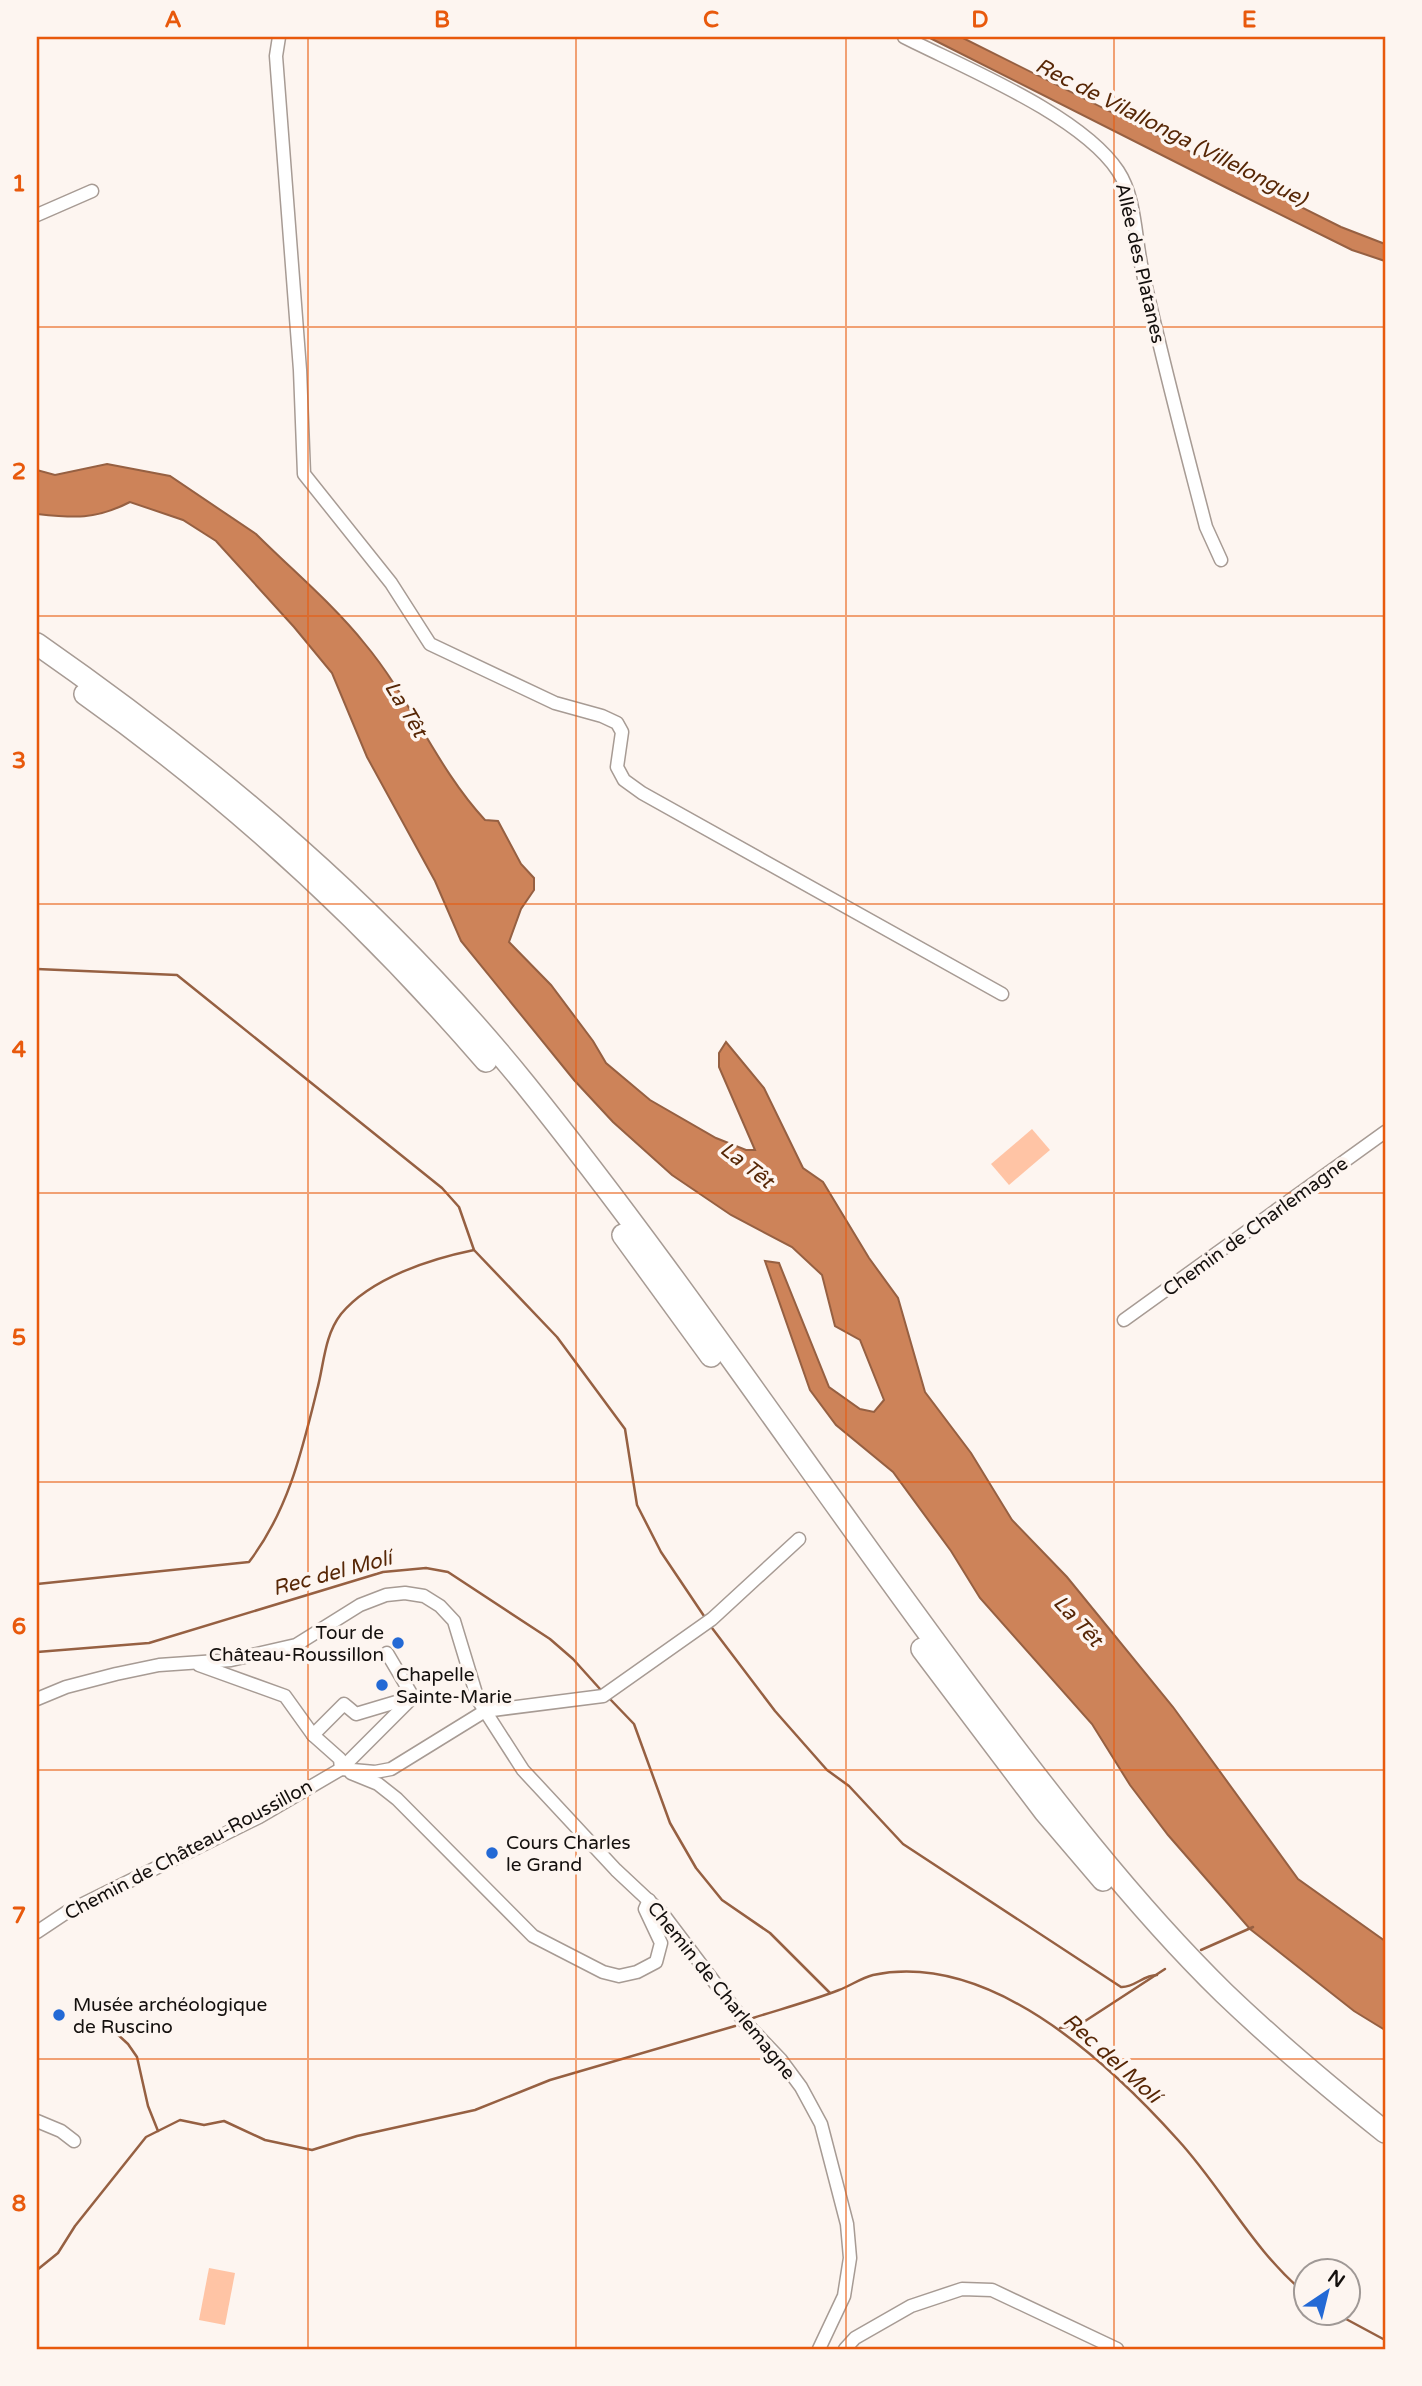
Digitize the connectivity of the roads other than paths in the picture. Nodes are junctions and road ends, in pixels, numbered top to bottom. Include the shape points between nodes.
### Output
1 (279, 37) edge
2 (904, 37) edge
3 (92, 191) dead end
4 (37, 215) edge
5 (1220, 560) dead end
6 (37, 644) edge
7 (37, 661) edge
8 (1002, 994) dead end
9 (1385, 1132) edge
10 (1124, 1321) dead end
11 (799, 1539) dead end
12 (387, 1653) dead end
13 (197, 1664) junction
14 (413, 1697) junction
15 (37, 1699) edge
16 (485, 1711) junction
17 (313, 1735) junction
18 (341, 1769) junction
19 (649, 1900) junction
20 (37, 1932) edge
21 (37, 2122) edge
22 (1385, 2132) edge
23 (74, 2141) dead end
24 (1385, 2149) edge
25 (819, 2349) edge
26 (845, 2349) edge
27 (1117, 2349) edge

1 - 8 street via 276,56 304,474 391,583 430,644 555,703 617,723 622,733 617,767 642,793
2 - 5 street, Allée des Platanes via 1061,118 1119,172 1129,197 1141,268 1203,516
3 - 4 street
6 - 22 highway via 121,702 239,794 347,892 453,1001 583,1158 895,1590 1058,1806 1224,1993
7 - 24 highway via 150,742 262,835 373,939 454,1024 582,1179 959,1700 1053,1821 1139,1920 1222,2005
9 - 10 street, Chemin de Charlemagne
11 - 16 street via 706,1623 606,1694
12 - 14 street
13 - 15 street via 159,1665 116,1674
13 - 16 street, Chemin de Charlemagne via 296,1645 360,1605 386,1595 424,1596 454,1620 469,1677
13 - 17 street via 285,1696
14 - 17 street via 356,1714 344,1704
14 - 18 street, Chemin de Château-Roussillon
16 - 18 street via 391,1769
16 - 19 street, Chemin de Charlemagne via 523,1770
17 - 18 street via 340,1759
18 - 19 street via 378,1784 397,1799 533,1936 603,1972 619,1976 656,1962 661,1943 645,1909
18 - 20 street, Chemin de Château-Roussillon via 259,1817 67,1912
19 - 25 street, Chemin de Charlemagne via 781,2060 821,2124 847,2224 850,2258 844,2296
21 - 23 street
26 - 27 street via 855,2338 911,2306 962,2289 992,2290

